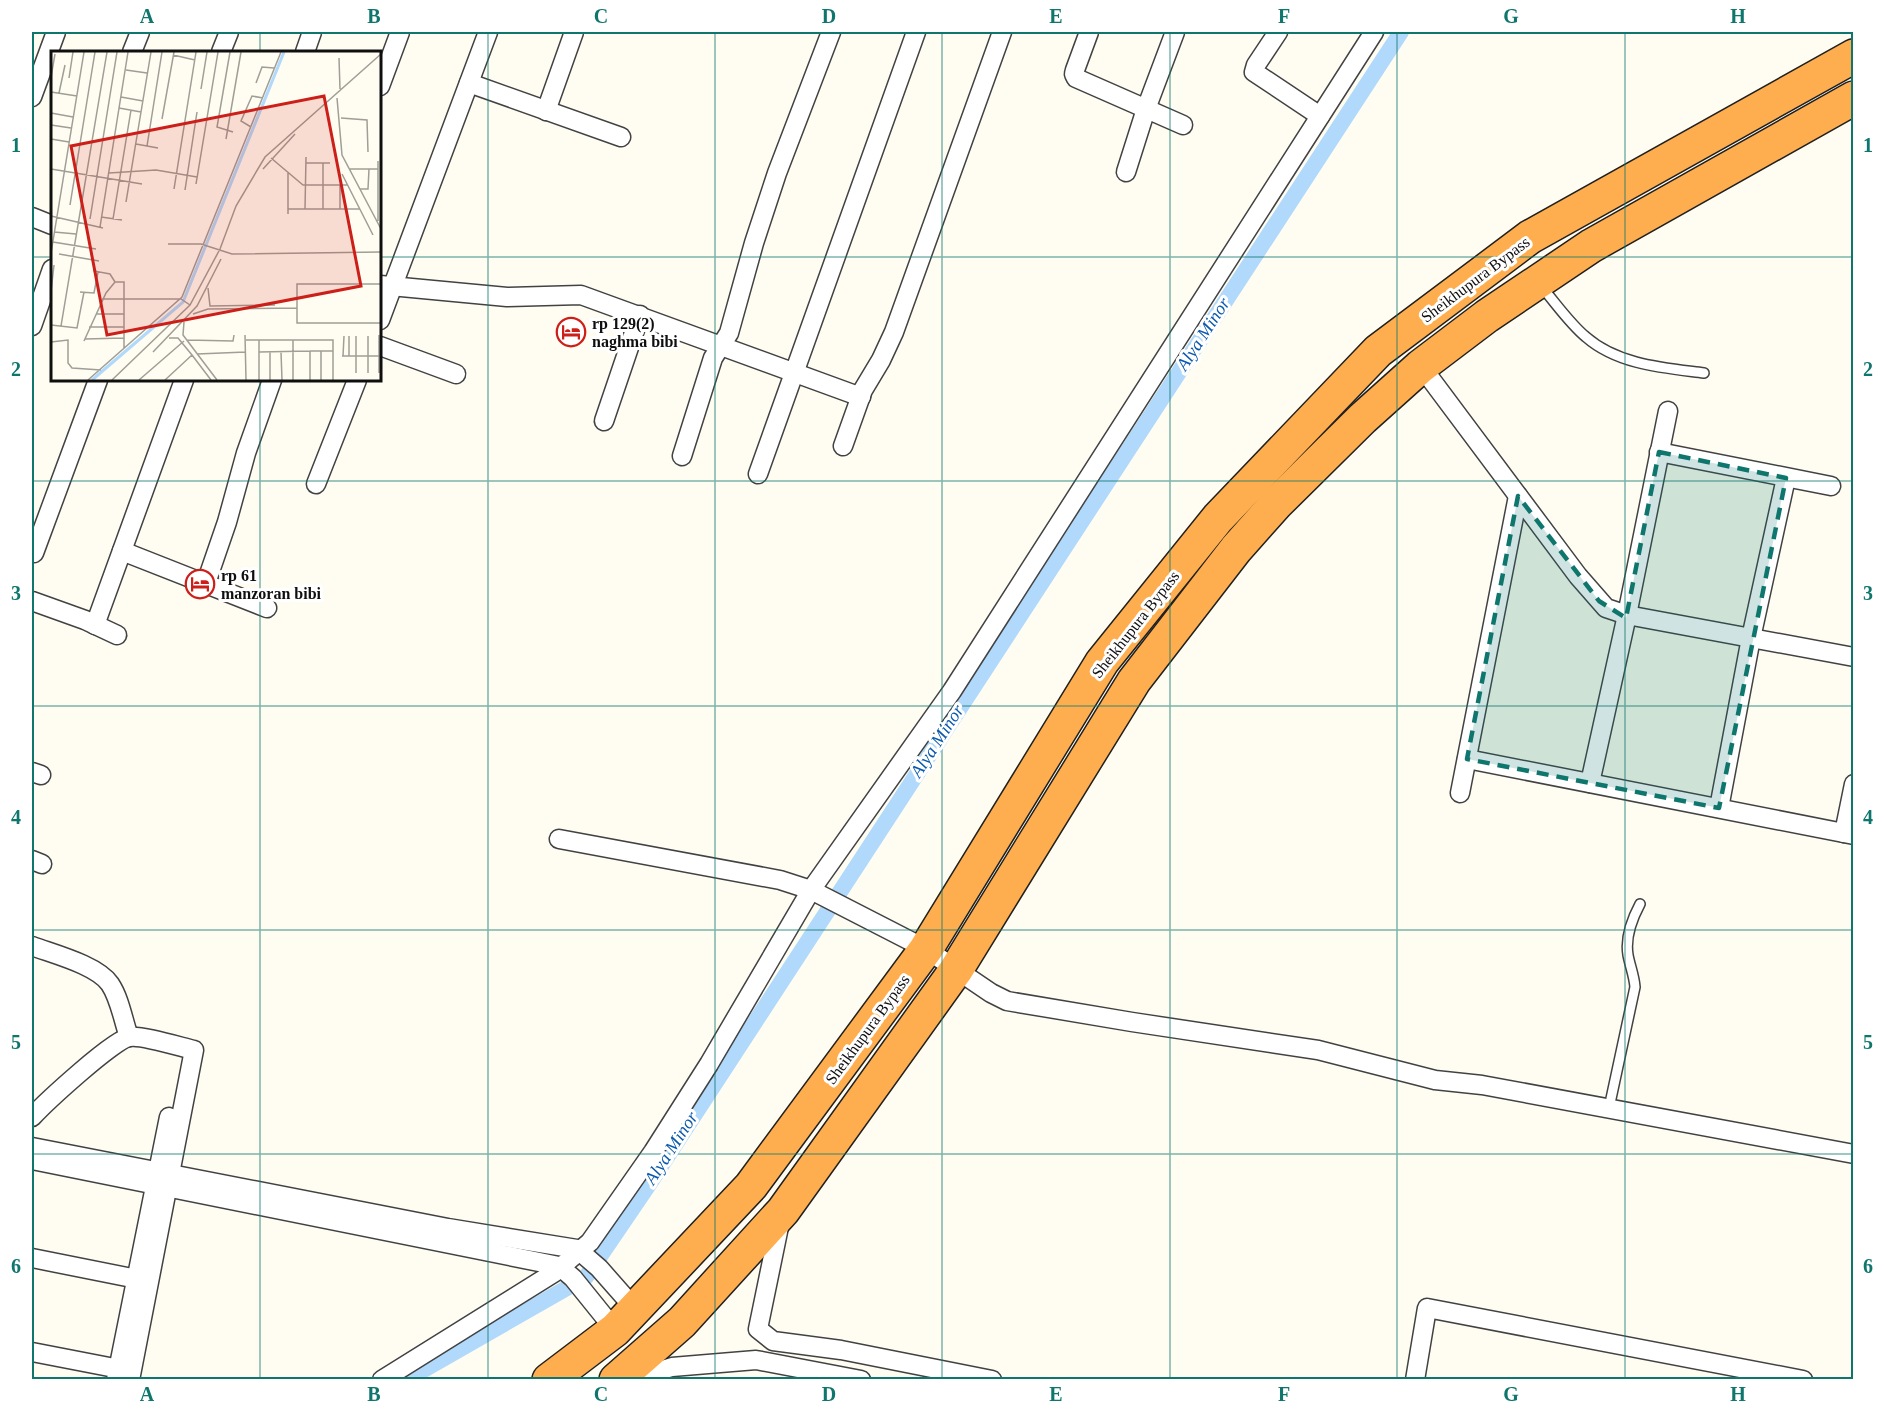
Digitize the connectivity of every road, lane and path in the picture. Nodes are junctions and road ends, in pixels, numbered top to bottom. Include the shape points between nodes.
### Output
1 (56, 32) edge
2 (140, 32) edge
3 (229, 32) edge
4 (312, 32) edge
5 (400, 32) edge
6 (488, 32) edge
7 (574, 32) edge
8 (831, 32) edge
9 (916, 32) edge
10 (1002, 32) edge
11 (1089, 32) edge
12 (1175, 32) edge
13 (1278, 32) edge
14 (1374, 32) edge
15 (132, 51) edge
16 (221, 51) edge
17 (304, 51) edge
18 (1854, 56) edge
19 (381, 83) edge
20 (469, 83) junction
21 (32, 97) edge
22 (1854, 98) edge
23 (1146, 109) junction
24 (546, 111) junction
25 (1320, 116) junction
26 (1183, 125) dead end
27 (621, 137) dead end
28 (1126, 172) dead end
29 (32, 217) edge
30 (51, 225) edge
31 (51, 272) edge
32 (1537, 281) junction
33 (386, 286) edge
34 (381, 314) edge
35 (640, 315) junction
36 (32, 326) edge
37 (721, 345) junction
38 (381, 346) edge
39 (1421, 366) junction
40 (794, 372) junction
41 (1704, 373) dead end
42 (456, 374) dead end
43 (98, 381) edge
44 (184, 381) edge
45 (272, 381) edge
46 (357, 381) edge
47 (861, 398) junction
48 (1668, 411) dead end
49 (604, 422) dead end
50 (843, 446) dead end
51 (1659, 452) junction
52 (682, 456) dead end
53 (758, 474) dead end
54 (1786, 478) junction
55 (316, 484) dead end
56 (1831, 486) dead end
57 (1518, 496) junction
58 (122, 551) junction
59 (34, 553) dead end
60 (206, 583) junction
61 (32, 601) edge
62 (267, 608) dead end
63 (1627, 615) junction
64 (95, 625) junction
65 (117, 635) dead end
66 (1751, 638) junction
67 (1854, 657) edge
68 (1467, 759) junction
69 (1590, 783) junction
70 (1854, 784) edge
71 (1460, 793) dead end
72 (1719, 808) junction
73 (1849, 834) edge
74 (559, 839) dead end
75 (811, 890) junction
76 (1640, 904) dead end
77 (32, 946) edge
78 (926, 949) junction
79 (956, 970) junction
80 (129, 1037) junction
81 (1609, 1108) junction
82 (32, 1117) edge
83 (32, 1147) edge
84 (1854, 1154) edge
85 (32, 1160) edge
86 (162, 1179) junction
87 (783, 1211) junction
88 (32, 1258) edge
89 (590, 1260) junction
90 (571, 1277) junction
91 (142, 1280) junction
92 (625, 1320) junction
93 (32, 1352) edge
94 (124, 1375) edge
95 (382, 1380) edge
96 (549, 1380) edge
97 (616, 1380) edge
98 (629, 1380) edge
99 (861, 1380) edge
100 (992, 1380) edge
101 (1415, 1380) edge
102 (1803, 1380) edge

1 - 21 street
2 - 15 street
3 - 16 street
4 - 17 street
5 - 19 street
6 - 20 street
7 - 24 street
8 - 37 street via 777,173 729,333
9 - 40 street
10 - 47 street via 894,332
11 - 23 street via 1074,76
12 - 23 street
13 - 25 street via 1254,72
14 - 25 street
18 - 78 highway, Sheikhupura Bypass via 1530,237 1378,351 1218,518 1102,662
20 - 24 street
20 - 33 street
22 - 32 highway, Sheikhupura Bypass via 1590,246
23 - 26 street
23 - 28 street
24 - 27 street
25 - 75 street via 952,691
29 - 30 street
31 - 36 street
32 - 39 highway, Sheikhupura Bypass
32 - 41 lane via 1586,338 1602,347 1643,364
33 - 34 street
33 - 35 street via 507,297 581,295
35 - 37 street
35 - 49 street
37 - 40 street
37 - 52 street via 713,358
38 - 42 street
39 - 57 street
39 - 79 highway, Sheikhupura Bypass via 1276,504 1141,672
40 - 47 street
40 - 53 street
43 - 59 street
44 - 58 street
45 - 60 street
46 - 55 street
47 - 50 street
48 - 51 street
51 - 54 street
51 - 63 street
54 - 56 street
54 - 66 street
57 - 63 street via 1599,601 1606,608
57 - 68 street
58 - 60 street
58 - 64 street
60 - 62 street
61 - 64 street
63 - 66 street
63 - 69 street
64 - 65 street
66 - 67 street
66 - 72 street
68 - 69 street
68 - 71 street
69 - 72 street
70 - 73 street
72 - 73 street
74 - 75 street via 780,880
75 - 78 street
75 - 89 street via 709,1064 590,1242
76 - 81 lane via 1630,929 1628,952 1635,987
77 - 80 street via 103,977 114,991
78 - 79 street
78 - 92 highway, Sheikhupura Bypass via 751,1186
79 - 81 street via 1007,1001 1318,1050 1435,1080
79 - 87 highway, Sheikhupura Bypass
80 - 82 street via 68,1082
80 - 86 street via 194,1050
81 - 84 street
83 - 86 street
85 - 86 street
86 - 89 street via 572,1248
86 - 90 street via 546,1263
86 - 91 street
87 - 97 highway, Sheikhupura Bypass via 682,1322
87 - 100 street via 758,1329 773,1341 841,1350
88 - 91 street
89 - 90 street
89 - 92 street
90 - 92 street
90 - 95 street
91 - 94 street
92 - 96 highway, Sheikhupura Bypass
93 - 94 street
98 - 99 street via 672,1367 756,1360
101 - 102 street via 1427,1308

